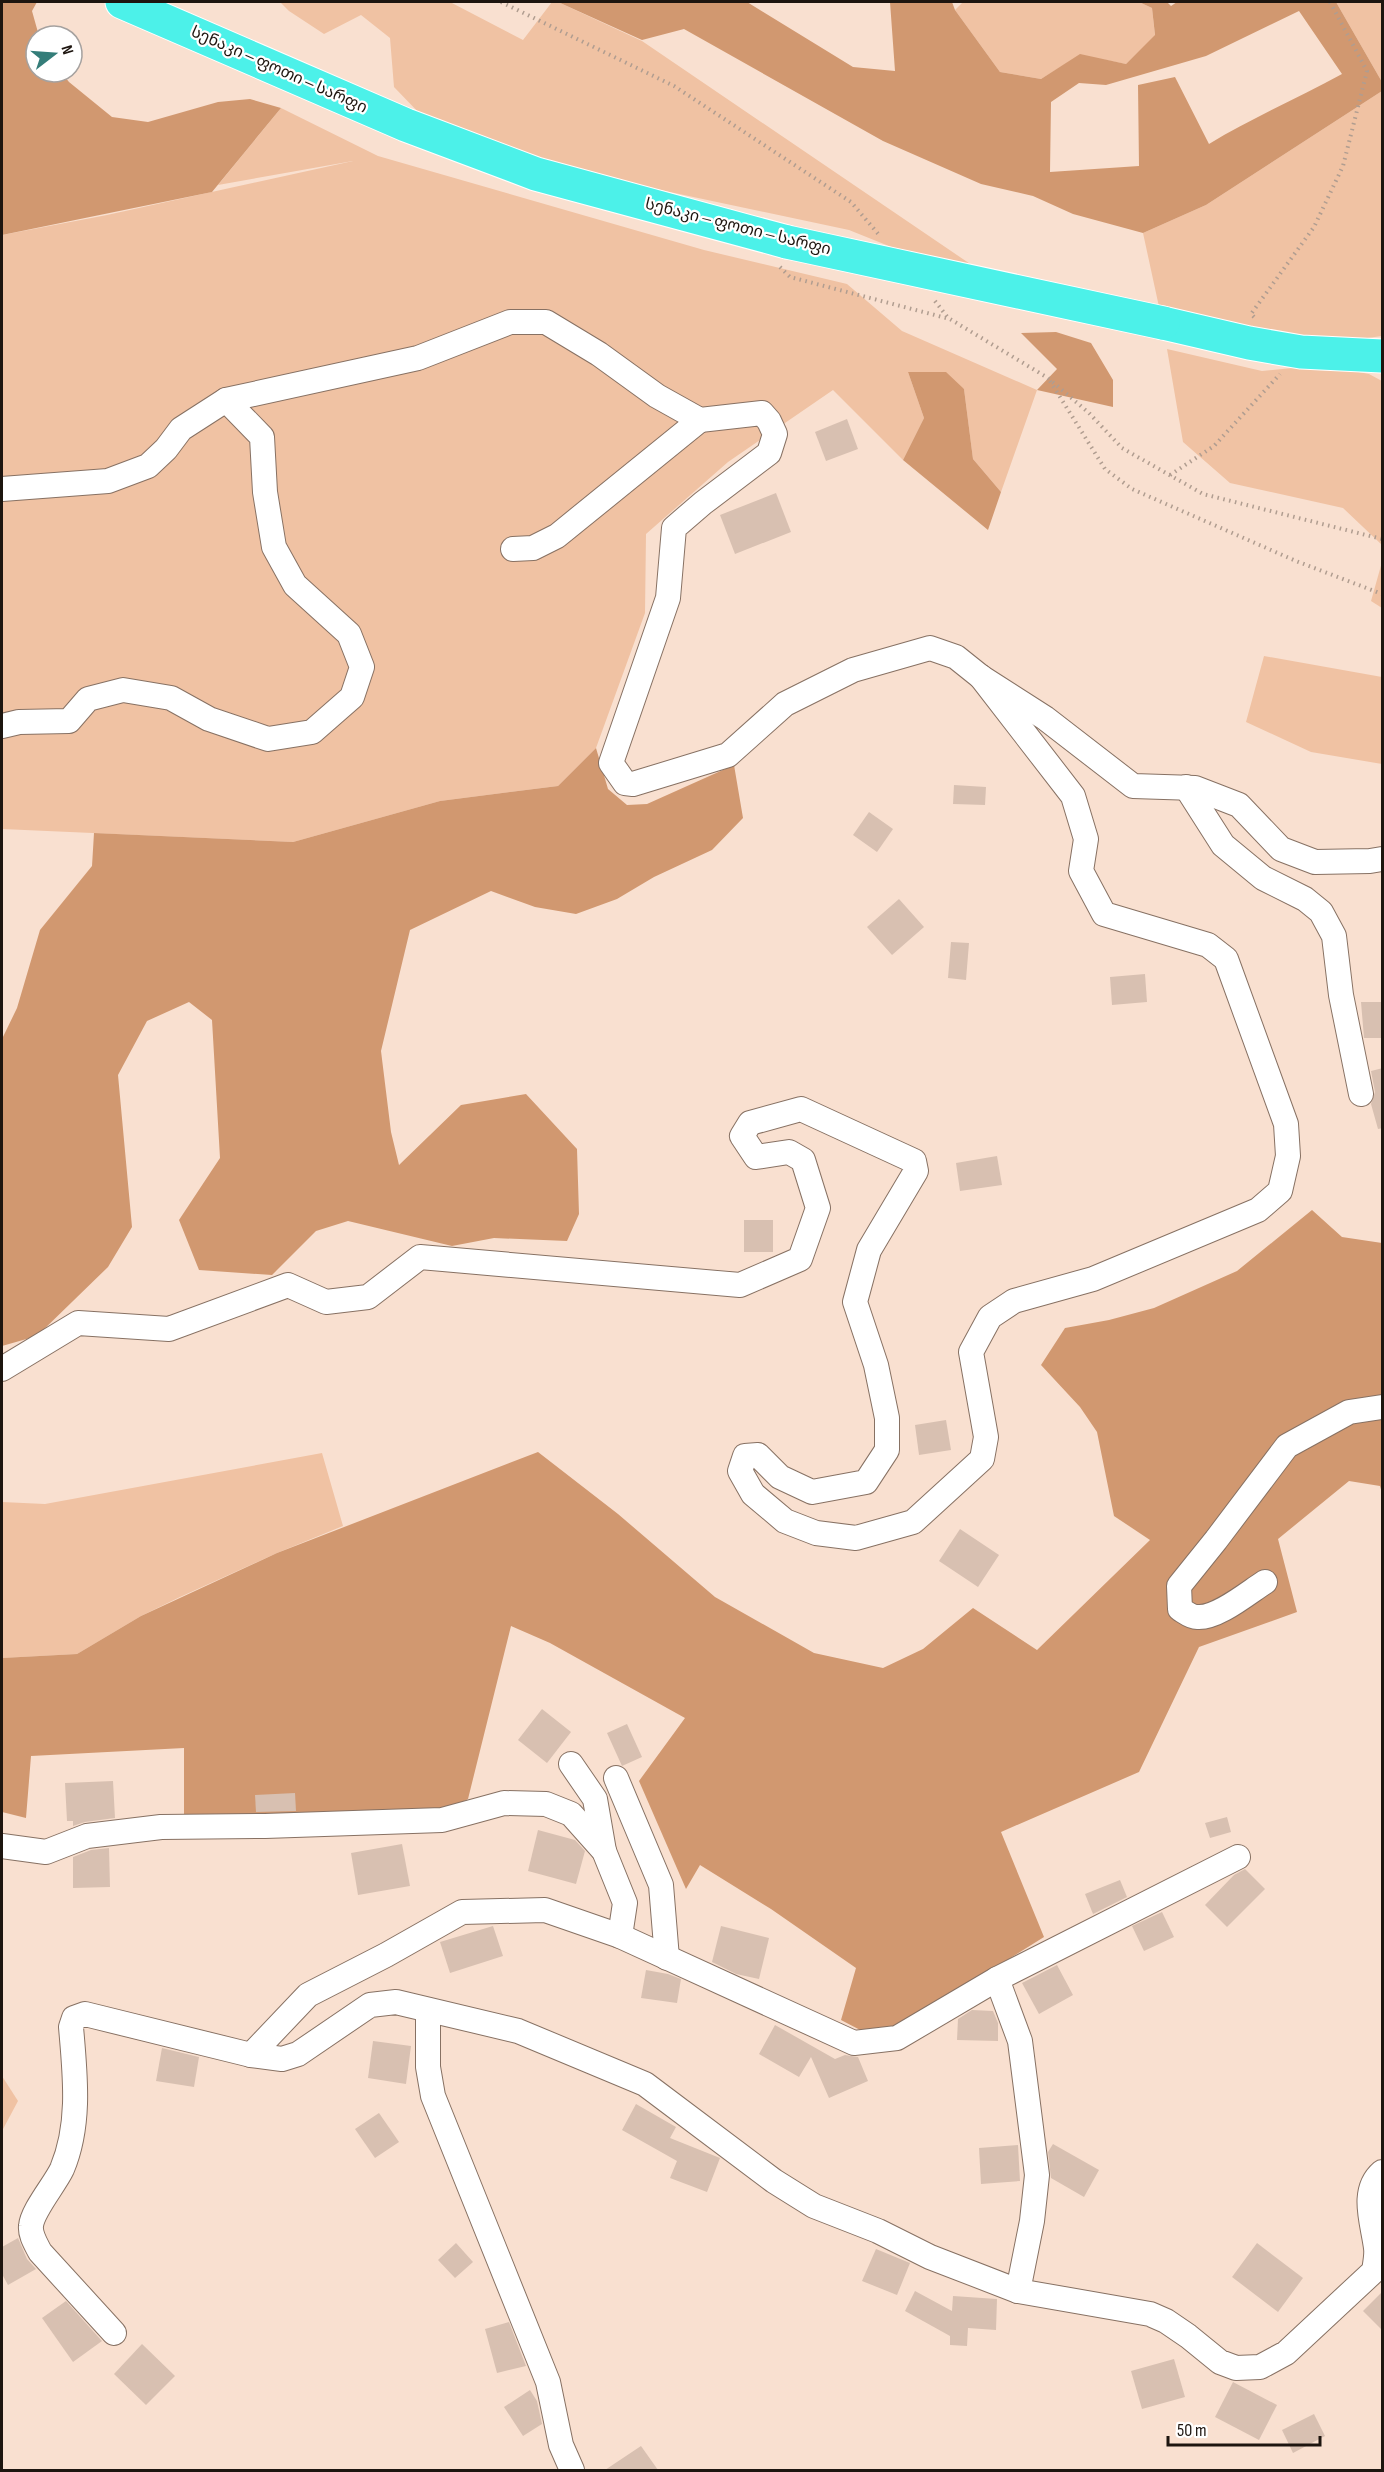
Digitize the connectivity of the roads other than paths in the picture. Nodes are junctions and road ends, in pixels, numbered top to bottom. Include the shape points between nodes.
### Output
1 (122, 2) edge
2 (1383, 356) edge
3 (226, 400) junction
4 (700, 420) junction
5 (2, 489) edge
6 (513, 549) dead end
7 (981, 677) junction
8 (2, 726) edge
9 (1186, 788) junction
10 (1383, 858) edge
11 (1361, 1094) dead end
12 (2, 1369) edge
13 (1383, 1407) edge
14 (1265, 1582) dead end
15 (571, 1764) dead end
16 (616, 1778) dead end
17 (2, 1846) edge
18 (604, 1851) junction
19 (1238, 1857) dead end
20 (620, 1936) junction
21 (667, 1958) junction
22 (997, 1979) junction
23 (428, 2010) junction
24 (251, 2055) junction
25 (1383, 2172) edge
26 (1018, 2291) junction
27 (114, 2334) dead end
28 (572, 2470) edge

1 - 2 highway, სენაკი — ფოთი — სარფი, bridge via 406,125 536,174 781,252 1301,352
3 - 4 street via 418,358 510,322 546,322
3 - 5 street via 181,429 148,466 108,481
3 - 8 street via 262,437 274,547 295,585 349,634 362,667 352,697 312,732 268,739 210,719 171,698 123,690 88,699 69,721
4 - 6 street via 557,536 533,548
4 - 7 street via 762,413 775,434 769,453 674,528 668,598 611,763 625,783 633,784 729,755 785,704 853,670 930,648 956,657
7 - 9 street via 1045,718 1133,786
7 - 12 street via 1073,796 1086,839 1081,871 1104,914 1208,945 1226,959 1286,1124 1288,1156 1280,1191 1258,1210 1093,1279 1014,1301 990,1317 971,1352 986,1437 981,1459 914,1522 856,1538 816,1533 785,1521 753,1494 740,1471 745,1456 758,1455 780,1477 812,1492 866,1482 887,1450 887,1418 876,1365 855,1302 869,1250 916,1171 914,1161 801,1109 750,1123 742,1136 756,1157 789,1152 803,1160 818,1208 800,1259 740,1285 420,1257 368,1297 326,1302 288,1285 169,1329 78,1323
9 - 10 street via 1239,805 1281,849 1315,862
9 - 11 street via 1223,845 1263,878 1305,899 1321,912 1334,936 1341,995
13 - 14 street via 1349,1412 1287,1446 1179,1586 1180,1609 1195,1617 1206,1617
15 - 18 street via 595,1799
16 - 21 street via 661,1885
17 - 18 street via 46,1852 87,1836 161,1827 442,1820 504,1803 546,1804 571,1814
18 - 20 street via 626,1903
19 - 22 street
20 - 21 street
20 - 24 street via 545,1910 462,1912 308,1995
21 - 22 street via 854,2043 897,2038
22 - 26 street via 1020,2041 1037,2175
23 - 24 street via 396,2002 370,2005 298,2054 282,2059
23 - 26 street via 518,2031 645,2084 774,2181 814,2206
23 - 28 street via 428,2067 433,2096 548,2382 561,2445
24 - 27 street via 85,2014 74,2018 74,2122 63,2168 34,2214 32,2236 40,2252
25 - 26 street via 1374,2179 1369,2205 1377,2251 1374,2271 1286,2353 1260,2367 1236,2368 1220,2362 1188,2336 1150,2314

